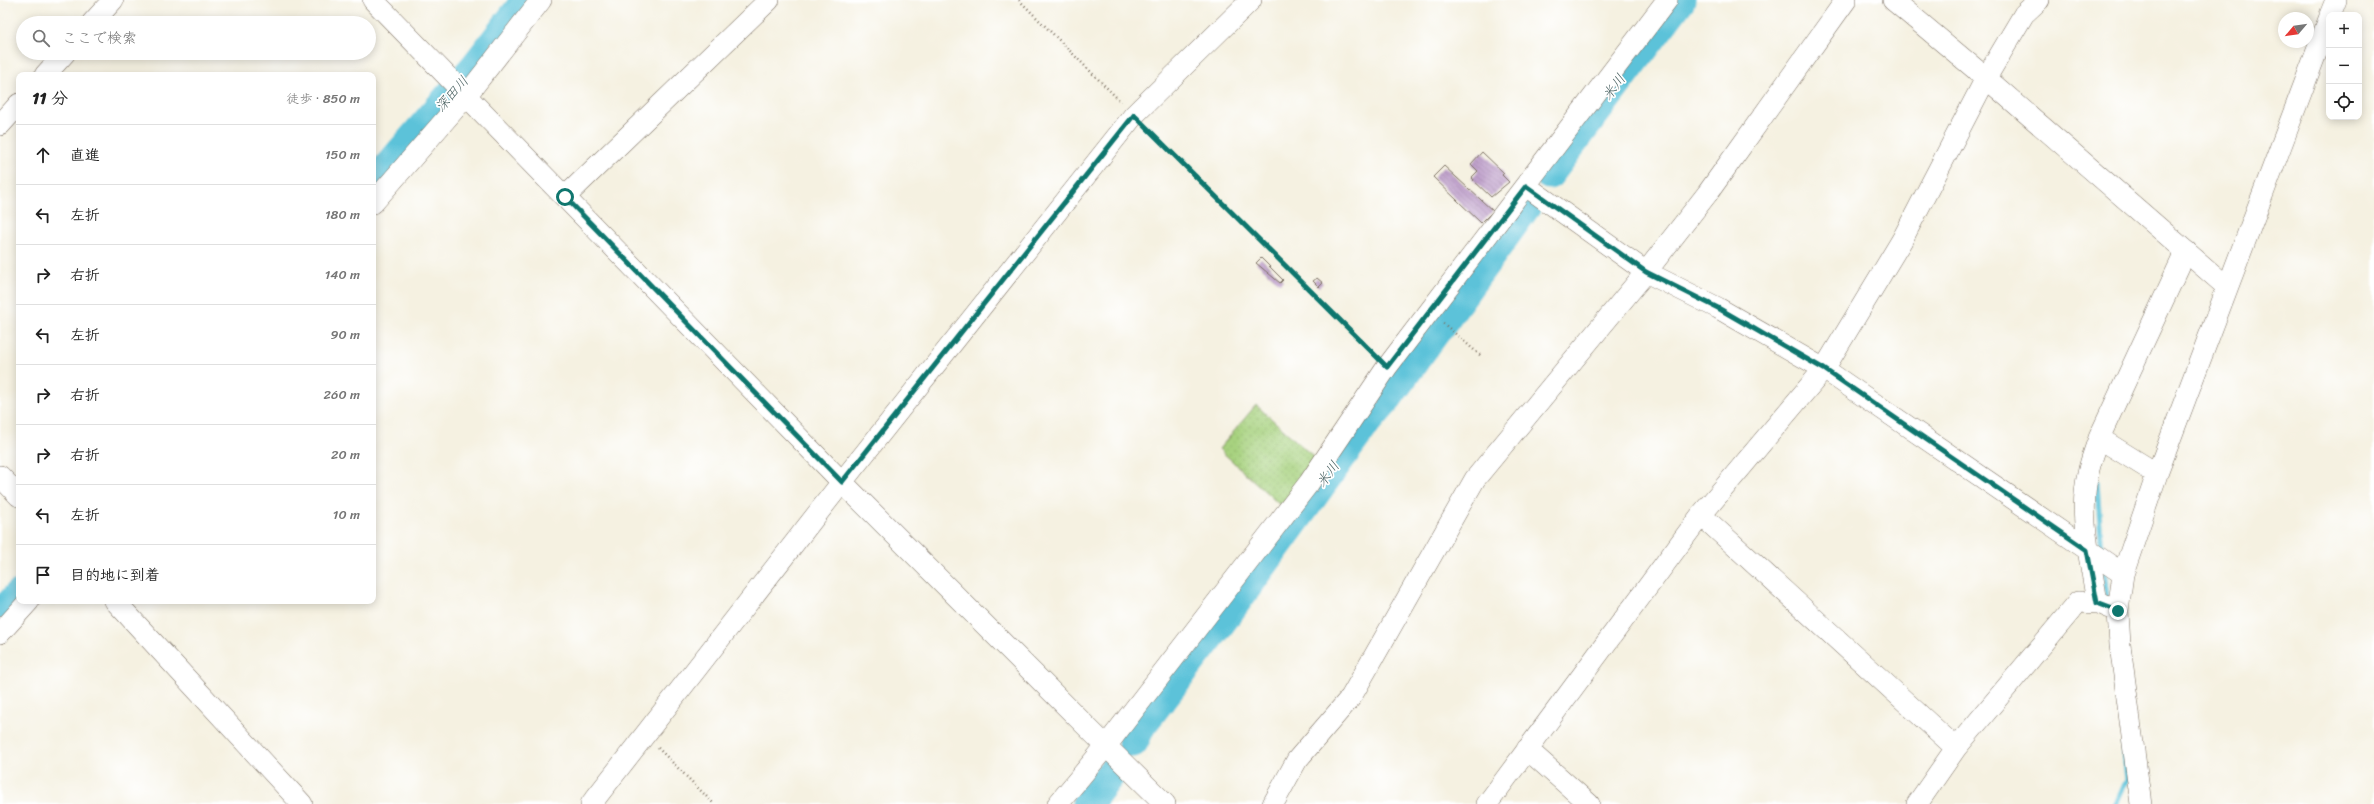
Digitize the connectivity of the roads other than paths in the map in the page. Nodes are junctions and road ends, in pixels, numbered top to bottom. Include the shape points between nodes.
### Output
1 (113, 0) edge
2 (373, 0) edge
3 (541, 0) edge
4 (769, 0) edge
5 (1251, 0) edge
6 (1667, 0) edge
7 (1846, 0) edge
8 (1893, 0) edge
9 (2039, 0) edge
10 (2336, 0) edge
11 (2331, 12) edge
12 (98, 16) edge
13 (2326, 27) edge
14 (59, 60) edge
15 (48, 72) edge
16 (1986, 78) junction
17 (466, 96) junction
18 (16, 107) edge
19 (0, 125) edge
20 (1526, 186) junction
21 (565, 197) junction
22 (376, 200) edge
23 (2186, 251) junction
24 (1646, 272) junction
25 (2228, 287) junction
26 (1824, 369) junction
27 (2099, 438) junction
28 (2157, 474) junction
29 (0, 476) edge
30 (842, 482) junction
31 (16, 493) edge
32 (1701, 515) junction
33 (2087, 550) junction
34 (2123, 574) junction
35 (2097, 603) junction
36 (26, 604) edge
37 (118, 604) edge
38 (2118, 611) junction
39 (0, 633) edge
40 (1106, 746) junction
41 (1956, 748) junction
42 (1527, 750) junction
43 (2140, 803) edge
44 (302, 804) edge
45 (591, 804) edge
46 (1058, 804) edge
47 (1165, 804) edge
48 (1273, 804) edge
49 (1487, 804) edge
50 (1589, 804) edge
51 (1917, 804) edge

1 - 12 street
2 - 17 street
3 - 17 street
4 - 21 street
5 - 30 street via 1134,115
6 - 20 street
7 - 24 street via 1707,194
8 - 16 street
9 - 16 street via 2024,14
10 - 11 street
13 - 25 street
14 - 15 street
16 - 23 street
16 - 26 street via 1902,240
17 - 21 street
17 - 22 street
18 - 19 street
20 - 24 street
20 - 40 street via 1387,367 1309,483
21 - 30 street
23 - 25 street
23 - 27 street
24 - 26 street via 1718,308
24 - 48 street via 1475,479 1351,697 1297,760
25 - 28 street
26 - 32 street
26 - 33 street
27 - 28 street
27 - 33 street via 2087,482
28 - 34 street
29 - 31 street
30 - 40 street
30 - 45 street
32 - 41 street
32 - 42 street
33 - 34 street
33 - 35 street
34 - 38 street
35 - 38 street
35 - 41 street via 2078,602
36 - 39 street
37 - 44 street
38 - 43 street
40 - 46 street
40 - 47 street
41 - 51 street
42 - 49 street
42 - 50 street

